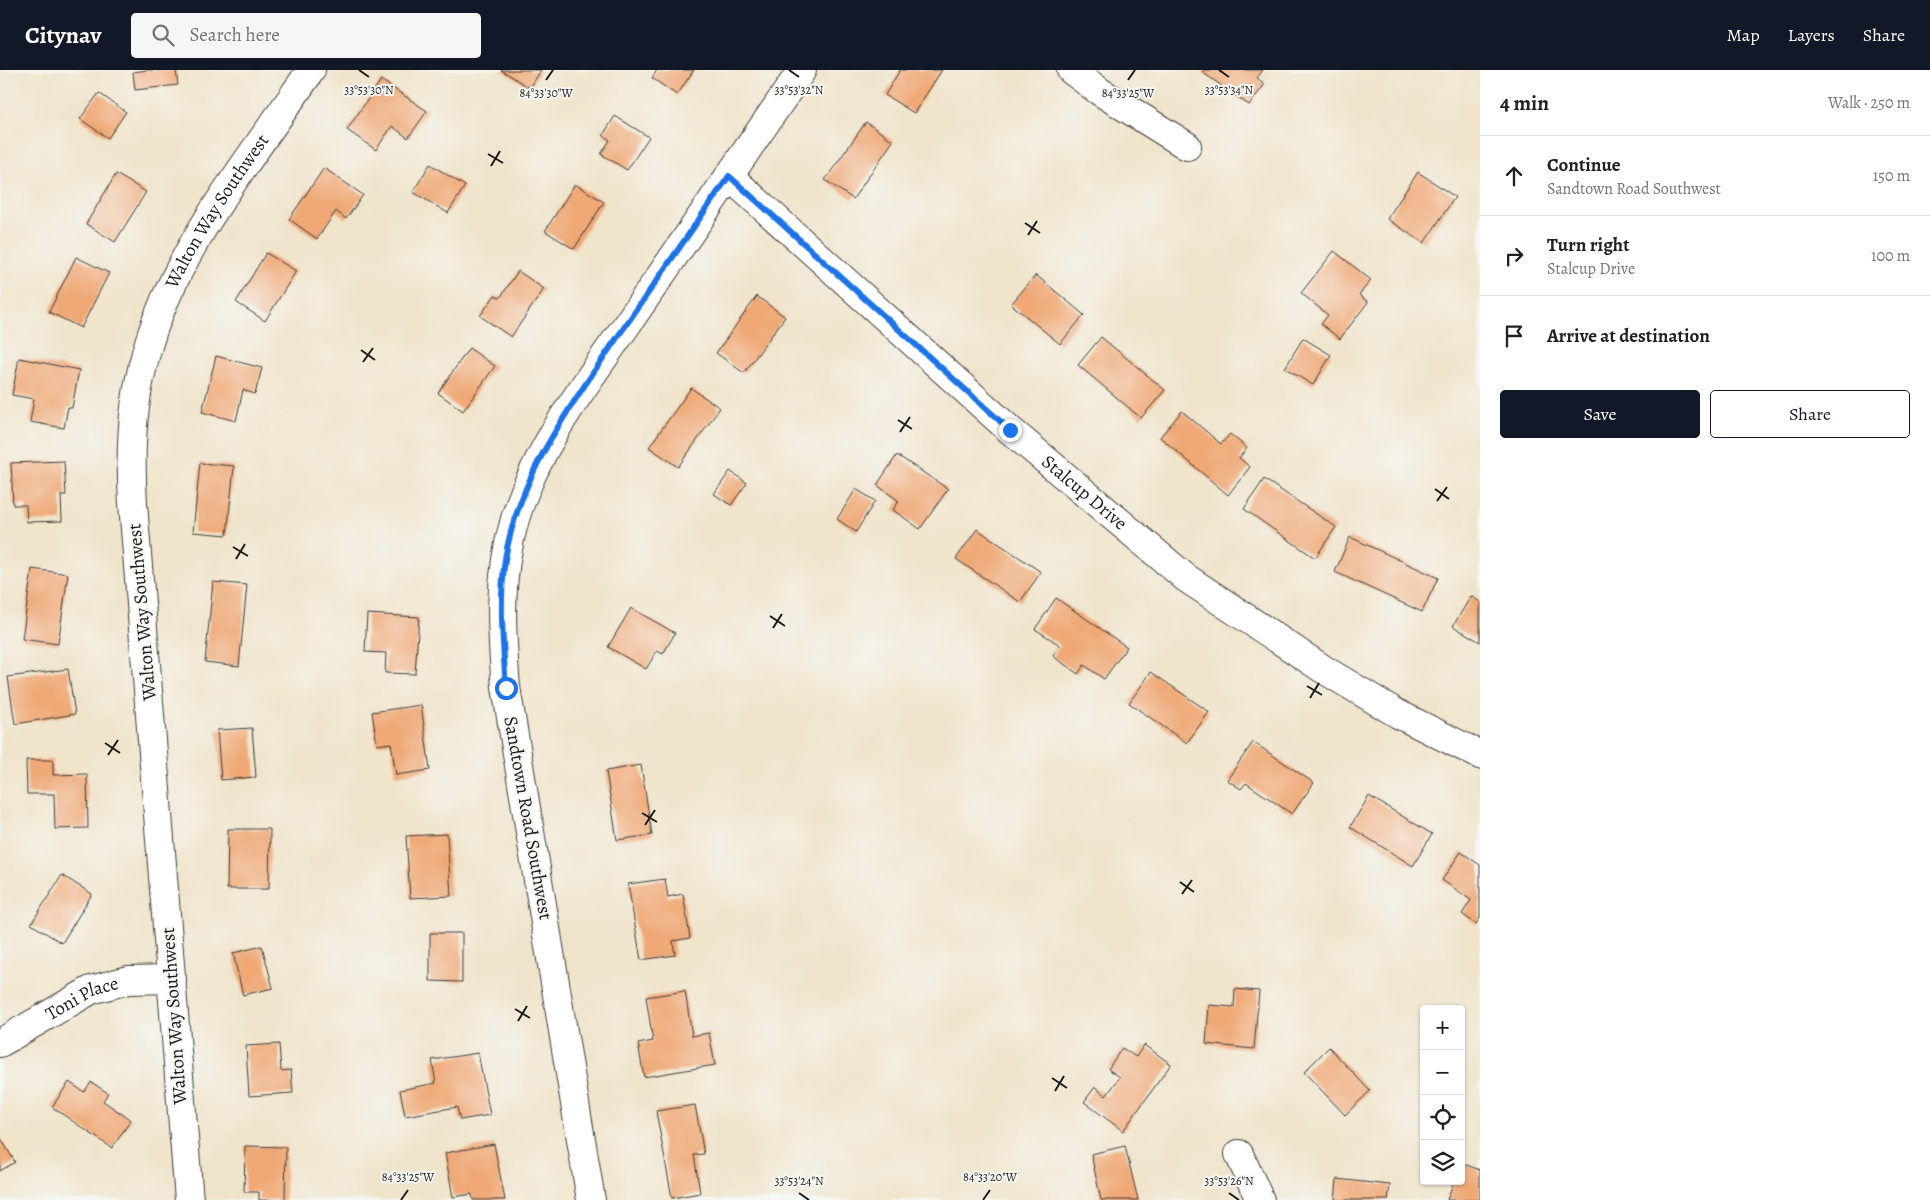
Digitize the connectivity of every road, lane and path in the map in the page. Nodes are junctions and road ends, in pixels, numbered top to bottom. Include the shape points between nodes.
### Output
1 (802, 70) edge
2 (1071, 70) edge
3 (307, 71) edge
4 (1187, 146) dead end
5 (729, 176) junction
6 (1480, 755) edge
7 (172, 979) junction
8 (0, 1043) edge
9 (1239, 1154) dead end
10 (189, 1200) edge
11 (591, 1200) edge
12 (1260, 1200) edge

1 - 5 street, Sandtown Road Southwest
2 - 4 street
3 - 7 street, Walton Way Southwest via 211,213 197,239 168,294 150,339 139,386 132,443 133,504
5 - 6 street, Stalcup Drive via 1010,430 1186,578 1398,714
5 - 11 street, Sandtown Road Southwest via 547,444 518,510 501,594 506,688
7 - 8 street, Toni Place via 128,980 91,990
7 - 10 street, Walton Way Southwest
9 - 12 street

